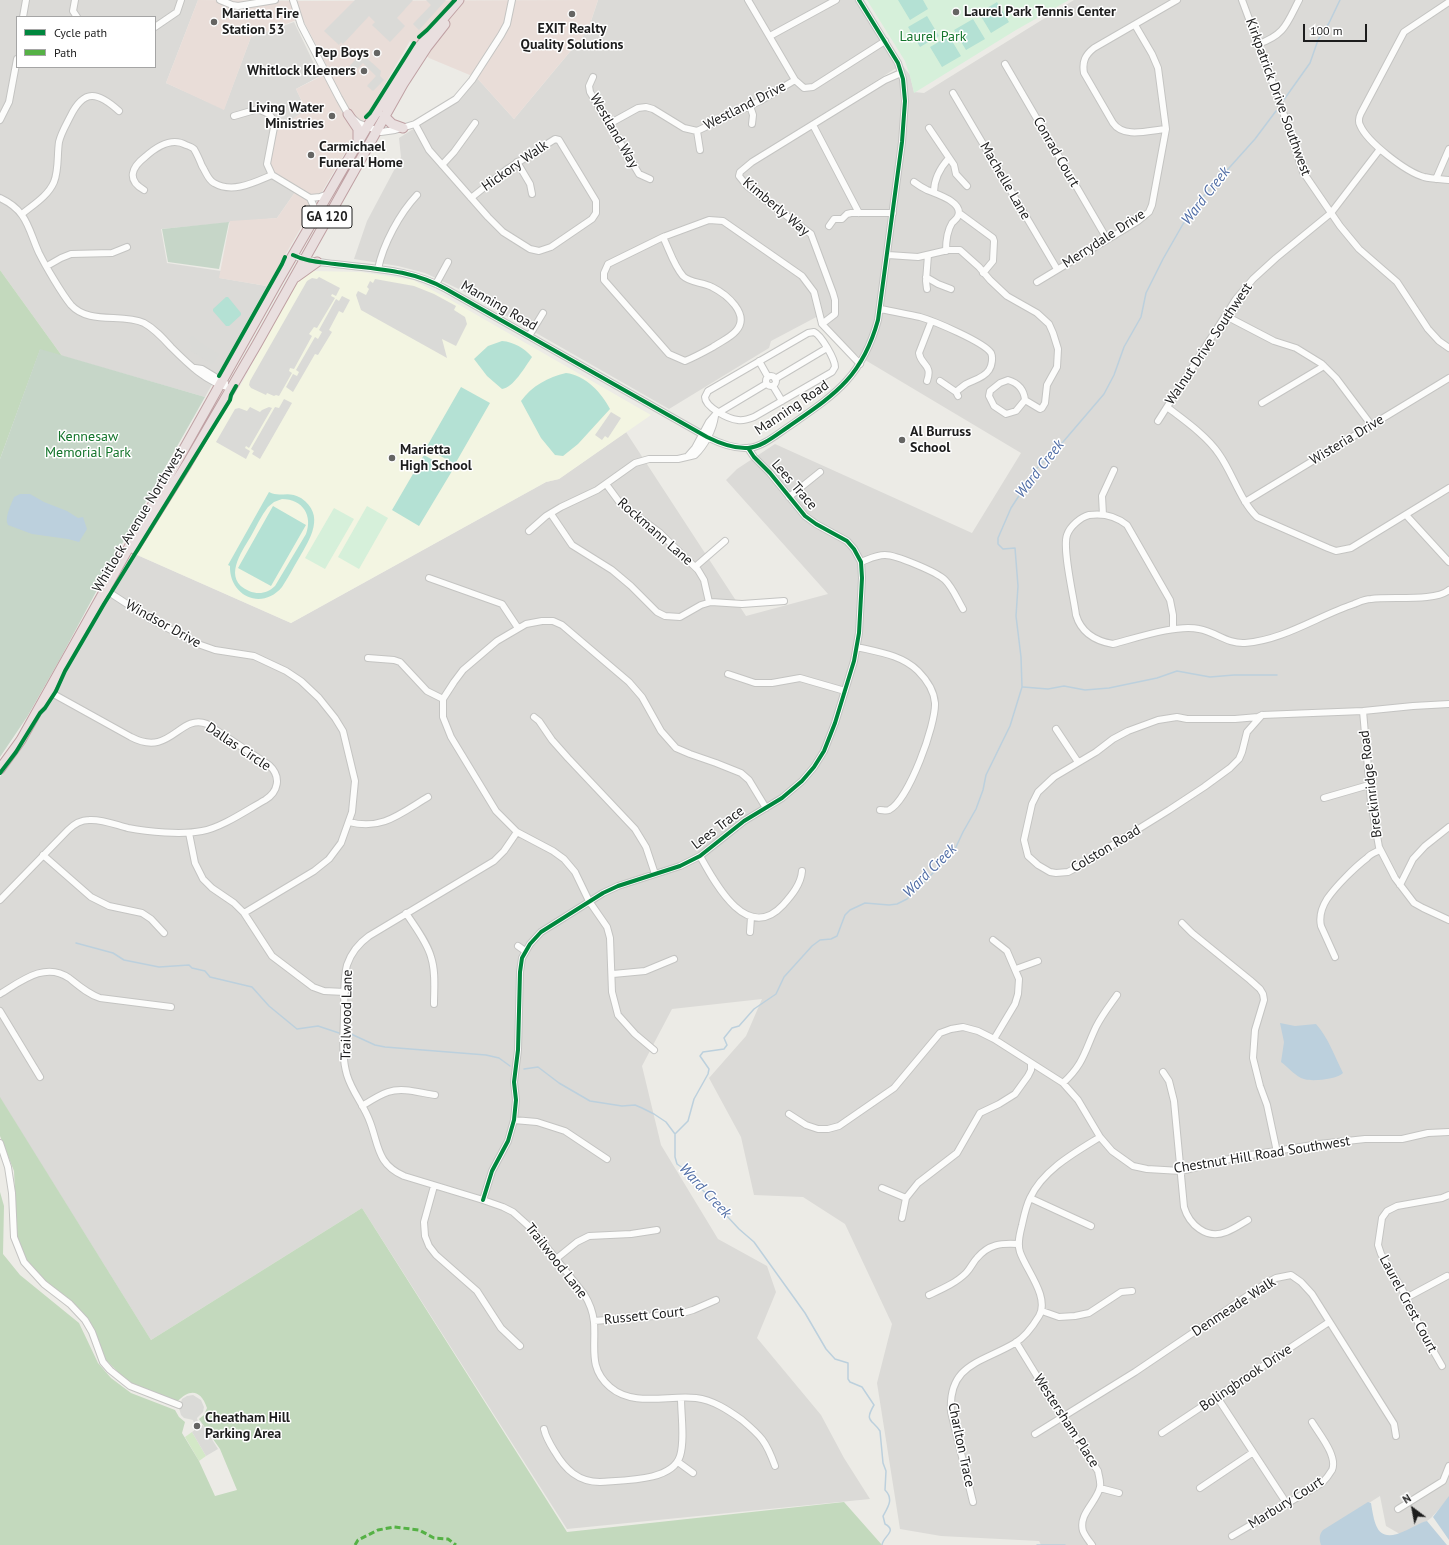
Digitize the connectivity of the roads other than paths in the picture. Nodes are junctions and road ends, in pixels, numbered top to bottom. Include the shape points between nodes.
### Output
1 (26, 0) edge
2 (75, 0) edge
3 (181, 0) edge
4 (220, 0) edge
5 (275, 0) edge
6 (293, 0) edge
7 (459, 0) edge
8 (467, 0) edge
9 (512, 0) edge
10 (748, 0) edge
11 (836, 0) edge
12 (859, 0) edge
13 (1177, 0) edge
14 (1242, 0) edge
15 (1299, 0) edge
16 (1449, 2) edge
17 (23, 16) edge
18 (76, 16) edge
19 (1135, 25) junction
20 (156, 26) edge
21 (770, 36) junction
22 (885, 41) junction
23 (1258, 44) junction
24 (16, 64) edge
25 (1005, 64) dead end
26 (901, 73) junction
27 (593, 77) dead end
28 (795, 80) junction
29 (953, 93) dead end
30 (750, 106) junction
31 (119, 111) dead end
32 (348, 114) junction
33 (234, 116) dead end
34 (384, 116) junction
35 (0, 120) edge
36 (475, 123) dead end
37 (415, 124) junction
38 (609, 124) junction
39 (752, 124) dead end
40 (813, 125) junction
41 (366, 127) junction
42 (403, 128) junction
43 (929, 128) dead end
44 (1166, 129) junction
45 (376, 131) junction
46 (697, 131) junction
47 (358, 142) junction
48 (1380, 149) junction
49 (1449, 149) edge
50 (700, 150) dead end
51 (949, 158) junction
52 (518, 162) junction
53 (442, 165) junction
54 (272, 175) junction
55 (650, 179) dead end
56 (1436, 179) junction
57 (1449, 180) edge
58 (914, 182) dead end
59 (967, 186) dead end
60 (144, 190) dead end
61 (934, 192) junction
62 (532, 194) dead end
63 (417, 195) dead end
64 (327, 197) junction
65 (0, 198) edge
66 (310, 198) junction
67 (471, 198) junction
68 (859, 213) junction
69 (959, 213) junction
70 (1331, 213) junction
71 (22, 214) junction
72 (893, 214) junction
73 (315, 217) junction
74 (829, 226) dead end
75 (663, 238) junction
76 (1107, 239) junction
77 (128, 247) dead end
78 (310, 248) junction
79 (946, 251) junction
80 (888, 255) junction
81 (928, 255) junction
82 (298, 258) junction
83 (319, 262) junction
84 (448, 262) dead end
85 (47, 266) junction
86 (378, 269) junction
87 (1057, 270) junction
88 (983, 273) junction
89 (926, 277) junction
90 (292, 280) junction
91 (1037, 282) dead end
92 (436, 284) junction
93 (926, 289) dead end
94 (951, 289) dead end
95 (881, 309) junction
96 (543, 313) dead end
97 (1226, 316) junction
98 (270, 320) junction
99 (931, 322) junction
100 (822, 324) junction
101 (529, 336) junction
102 (827, 348) junction
103 (1449, 348) edge
104 (759, 361) junction
105 (860, 364) junction
106 (1324, 366) junction
107 (771, 378) junction
108 (1449, 378) edge
109 (927, 381) dead end
110 (940, 381) dead end
111 (221, 383) junction
112 (770, 385) junction
113 (230, 388) junction
114 (1025, 400) junction
115 (782, 401) junction
116 (1262, 403) dead end
117 (1167, 407) junction
118 (717, 414) junction
119 (1158, 421) dead end
120 (1372, 426) junction
121 (705, 436) junction
122 (748, 448) junction
123 (1114, 470) dead end
124 (820, 472) dead end
125 (606, 484) junction
126 (1449, 488) edge
127 (789, 497) junction
128 (1245, 502) junction
129 (551, 514) junction
130 (1103, 514) junction
131 (1406, 515) junction
132 (529, 531) dead end
133 (725, 541) dead end
134 (861, 562) junction
135 (1449, 562) edge
136 (694, 567) junction
137 (429, 578) dead end
138 (1449, 590) edge
139 (106, 591) junction
140 (784, 601) dead end
141 (709, 602) junction
142 (963, 609) dead end
143 (518, 628) junction
144 (1173, 629) junction
145 (856, 647) junction
146 (368, 658) dead end
147 (728, 674) dead end
148 (48, 691) junction
149 (845, 692) junction
150 (443, 699) junction
151 (1449, 704) edge
152 (1363, 711) junction
153 (1262, 715) junction
154 (534, 717) dead end
155 (1056, 729) dead end
156 (1078, 762) junction
157 (0, 769) edge
158 (1369, 785) junction
159 (428, 797) dead end
160 (1324, 798) dead end
161 (766, 808) junction
162 (880, 810) dead end
163 (349, 822) junction
164 (1449, 827) edge
165 (517, 832) junction
166 (189, 833) junction
167 (1380, 850) junction
168 (43, 855) junction
169 (700, 856) junction
170 (802, 871) dead end
171 (656, 874) junction
172 (1400, 885) junction
173 (0, 900) edge
174 (589, 901) junction
175 (244, 913) junction
176 (406, 913) junction
177 (751, 917) junction
178 (1449, 920) edge
179 (1182, 923) dead end
180 (750, 932) dead end
181 (164, 933) dead end
182 (993, 940) dead end
183 (518, 946) dead end
184 (525, 951) junction
185 (1335, 957) dead end
186 (674, 959) dead end
187 (1038, 961) dead end
188 (1016, 969) junction
189 (613, 974) junction
190 (345, 992) junction
191 (0, 994) edge
192 (1117, 995) dead end
193 (434, 1004) dead end
194 (171, 1007) dead end
195 (0, 1012) edge
196 (994, 1039) junction
197 (654, 1050) dead end
198 (1031, 1064) junction
199 (1164, 1072) dead end
200 (40, 1077) dead end
201 (1063, 1083) junction
202 (436, 1095) dead end
203 (362, 1106) junction
204 (790, 1114) dead end
205 (514, 1120) junction
206 (1449, 1132) edge
207 (1100, 1137) junction
208 (0, 1143) edge
209 (1277, 1152) junction
210 (607, 1159) dead end
211 (1181, 1171) junction
212 (434, 1186) junction
213 (882, 1188) dead end
214 (1449, 1195) edge
215 (906, 1198) junction
216 (1030, 1198) junction
217 (483, 1200) junction
218 (902, 1218) dead end
219 (1248, 1220) dead end
220 (1091, 1226) dead end
221 (657, 1230) dead end
222 (1018, 1244) junction
223 (556, 1259) junction
224 (1447, 1276) dead end
225 (1132, 1291) dead end
226 (929, 1295) dead end
227 (1406, 1298) junction
228 (716, 1300) dead end
229 (1042, 1311) junction
230 (594, 1321) junction
231 (1329, 1322) junction
232 (1016, 1342) junction
233 (520, 1346) dead end
234 (1442, 1366) dead end
235 (1216, 1397) junction
236 (681, 1398) junction
237 (179, 1405) dead end
238 (1062, 1417) junction
239 (1312, 1422) dead end
240 (544, 1429) dead end
241 (1162, 1433) dead end
242 (1035, 1434) dead end
243 (1396, 1436) dead end
244 (1252, 1453) junction
245 (678, 1462) junction
246 (775, 1466) dead end
247 (1449, 1466) edge
248 (693, 1473) dead end
249 (1100, 1488) junction
250 (1200, 1488) dead end
251 (1119, 1493) dead end
252 (973, 1502) dead end
253 (1287, 1504) junction
254 (1398, 1509) dead end
255 (1232, 1536) dead end
256 (1092, 1545) edge

1 - 17 street
2 - 18 street via 73,12
3 - 20 street via 177,12
4 - 5 street via 238,6
6 - 32 street via 301,25
7 - 41 highway, Whitlock Avenue Northwest / GA 120 via 414,53
8 - 34 highway, Whitlock Avenue Northwest / GA 120 via 427,47
9 - 37 street via 507,24 465,88 456,99
10 - 21 street
11 - 21 street
12 - 22 street, Manning Road
13 - 19 street
14 - 23 street, Kirkpatrick Drive Southwest
15 - 23 street via 1283,31
16 - 48 street via 1404,32 1360,113 1360,125
19 - 44 street, Merrydale Drive via 1158,68
19 - 44 street via 1089,52 1083,61 1084,73 1119,129 1129,132
21 - 28 street
22 - 26 street, Manning Road
22 - 28 street via 810,88 804,88
23 - 70 street, Kirkpatrick Drive Southwest via 1303,172
24 - 35 street via 9,102
25 - 76 street, Conrad Court
26 - 40 street via 885,80
26 - 72 street, Manning Road via 905,106
27 - 38 street, Westland Way via 589,86 590,92
28 - 30 street, Westland Drive
29 - 87 street, Machelle Lane
30 - 39 street
30 - 46 street, Westland Drive
31 - 71 street via 99,97 86,97 78,103 60,137 57,172 52,184 44,195
32 - 41 street
32 - 47 highway via 358,129
33 - 54 street via 258,108 269,114 275,122 267,164
34 - 42 highway via 392,124
34 - 45 highway, Whitlock Avenue Northwest / GA 120
36 - 53 street
37 - 42 street
37 - 53 street, Hickory Walk via 429,150
38 - 46 street, Westland Drive via 638,108 646,107 684,128
38 - 55 street, Westland Way via 639,174
40 - 68 street
40 - 100 street, Kimberly Way via 748,165 739,176 747,186 811,234 835,300 835,314
41 - 45 street
41 - 47 highway, Whitlock Avenue Northwest / GA 120
42 - 45 street via 389,132
43 - 51 street
44 - 76 street, Merrydale Drive via 1154,198 1149,212
45 - 78 highway, Whitlock Avenue Northwest / GA 120
46 - 50 street
47 - 64 highway, Whitlock Avenue Northwest / GA 120
48 - 56 street via 1415,173
48 - 70 street, Walnut Drive Southwest
49 - 56 street
51 - 59 street via 956,174
51 - 61 street via 940,169
52 - 62 street via 530,184
52 - 67 street, Hickory Walk
52 - 67 street, Hickory Walk via 555,139 559,140 596,201 596,213 592,219 551,247 530,249 502,232
53 - 67 street, Hickory Walk
54 - 60 street via 241,187 213,183 193,148 176,142 161,145 135,166 133,180
54 - 66 street
56 - 57 street
58 - 61 street
61 - 69 street via 952,202
63 - 86 street via 406,209 382,252
64 - 66 street
64 - 73 highway, Whitlock Avenue Northwest / GA 120
64 - 82 highway via 322,214
65 - 71 street
66 - 73 street
68 - 72 street
68 - 74 street via 834,219
69 - 79 street via 946,238
69 - 88 street via 993,238 993,260
70 - 97 street, Walnut Drive Southwest via 1253,279
70 - 103 street, Kirkpatrick Drive Southwest via 1359,249 1400,285 1428,329
71 - 85 street
72 - 80 street, Manning Road
73 - 82 highway, Whitlock Avenue Northwest / GA 120
75 - 75 street via 684,277 711,286 732,302 740,316 737,331 730,337 685,360 669,354 604,280 608,264
75 - 100 street via 709,220 723,222 802,276 814,292
76 - 87 street, Merrydale Drive
77 - 85 street via 112,253 71,254
78 - 82 highway, Whitlock Avenue Northwest / GA 120
78 - 83 highway
79 - 81 street
79 - 88 street via 960,250
80 - 81 street
80 - 95 street, Manning Road
81 - 89 street
82 - 83 street, Manning Road
82 - 90 highway, Whitlock Avenue Northwest / GA 120
82 - 98 highway via 278,295
82 - 111 highway, Whitlock Avenue Northwest / GA 120
83 - 86 street, Manning Road
83 - 90 highway
84 - 92 street
85 - 111 street via 71,305 79,312 129,319 144,324 158,333 195,368 202,369
86 - 92 street, Manning Road via 405,273
87 - 91 street, Merrydale Drive
88 - 114 street via 1007,296 1037,313 1049,324 1057,341 1057,367 1047,385 1044,406 1040,409
89 - 93 street
89 - 94 street
90 - 98 highway, Whitlock Avenue Northwest / GA 120
92 - 101 street, Manning Road
95 - 99 street
95 - 105 street, Manning Road via 873,337
96 - 101 street
97 - 106 street via 1274,341 1296,348
97 - 117 street, Walnut Drive Southwest
98 - 113 highway, Whitlock Avenue Northwest / GA 120
99 - 109 street via 919,353 929,370
99 - 110 street via 963,335 982,345 992,354 989,370 979,379 966,384 957,394
100 - 105 street
101 - 121 street, Manning Road
102 - 104 street via 818,334 810,332
102 - 107 street
102 - 115 street via 835,362 833,370
104 - 107 street
104 - 118 street via 707,392 705,402
105 - 122 street, Manning Road via 848,380 827,399 767,441
106 - 116 street
106 - 120 street
107 - 112 street via 775,383
108 - 120 street, Wisteria Drive
111 - 113 street
111 - 139 highway, Whitlock Avenue Northwest / GA 120
112 - 115 street
112 - 118 street
113 - 139 highway, Whitlock Avenue Northwest / GA 120 via 187,464
114 - 114 street via 1024,392 1018,384 1008,380 990,391 989,396 994,406 1006,414 1016,411
115 - 118 street via 745,420
117 - 119 street, Walnut Drive Southwest
117 - 128 street via 1218,452
118 - 121 street via 709,422
120 - 128 street, Wisteria Drive
121 - 122 street, Manning Road via 728,446
121 - 125 street via 688,456 645,460 633,465
122 - 127 street, Lees Trace
123 - 130 street via 1102,496
124 - 127 street
125 - 129 street
125 - 136 street, Rockmann Lane via 620,503 660,533
126 - 131 street
127 - 134 street, Lees Trace via 810,520 851,545
128 - 131 street via 1263,521 1336,551 1351,548
129 - 132 street
129 - 141 street via 572,545 612,570 659,614 680,617
130 - 144 street via 1127,525 1170,600
130 - 144 street via 1086,516 1074,524 1067,535 1066,548 1078,622 1094,639 1113,644
131 - 135 street
133 - 136 street
134 - 142 street via 875,556 886,555 935,572 953,590
134 - 145 street, Lees Trace via 860,623
136 - 141 street, Rockmann Lane via 704,580
137 - 143 street via 502,604
138 - 144 street via 1436,596 1369,599 1280,635 1244,643 1230,642 1199,628
139 - 148 highway, Whitlock Avenue Northwest / GA 120
139 - 163 street, Windsor Drive via 150,619 198,644 215,650 254,656 277,666 294,675 319,698 340,725 346,739 355,780
140 - 141 street via 748,604
143 - 150 street via 497,641 463,670
143 - 161 street via 542,621 553,621 562,625 629,682 642,697 661,731 676,748 741,773 749,780
145 - 149 street, Lees Trace
145 - 162 street via 888,654 911,666 919,672 934,695 932,724 912,781 892,808
146 - 150 street via 400,662 427,691
147 - 149 street via 754,683 800,678
148 - 157 highway, Whitlock Avenue Northwest / GA 120 via 21,740
148 - 166 street, Dallas Circle via 145,743 162,742 190,723 204,722 274,770 277,784 268,798 212,828
149 - 161 street, Lees Trace via 830,737 816,763 796,787
150 - 165 street via 443,717 451,737 492,805
151 - 152 street, Colston Road
152 - 153 street, Colston Road
152 - 158 street, Breckinridge Road
153 - 156 street, Colston Road via 1235,719 1177,717 1158,720 1113,739
153 - 156 street, Colston Road via 1247,732 1239,759 1230,768 1089,861 1068,872 1050,872 1028,856 1024,840 1027,822 1038,792 1054,777
154 - 171 street via 540,720 552,740 568,758 635,828 646,847
155 - 156 street
158 - 160 street
158 - 167 street, Breckinridge Road
159 - 163 street via 380,823 366,825
161 - 169 street, Lees Trace via 744,820
163 - 175 street, Windsor Drive via 336,851 321,866
164 - 172 street via 1413,859
165 - 174 street via 553,851 569,864
165 - 176 street, Trailwood Lane via 498,858
166 - 168 street, Dallas Circle via 136,830 100,820 85,820 77,822
166 - 175 street via 195,863 203,879
167 - 172 street, Breckinridge Road
167 - 185 street via 1367,857 1353,871 1323,908 1321,926
168 - 173 street, Dallas Circle
168 - 181 street via 91,897 109,906 142,913
169 - 171 street, Lees Trace
169 - 177 street via 726,899
170 - 177 street via 798,885 779,910 768,916
171 - 174 street, Lees Trace via 618,886
172 - 178 street, Breckinridge Road via 1414,903
174 - 184 street, Lees Trace via 541,932
174 - 189 street via 607,927
175 - 190 street via 276,960 313,987 331,992
176 - 190 street, Trailwood Lane via 356,947 347,967
176 - 193 street via 431,957
177 - 180 street
179 - 209 street via 1263,994 1253,1058
182 - 188 street via 1007,951
183 - 184 street
184 - 205 street, Lees Trace via 520,972
186 - 189 street via 645,971
187 - 188 street
188 - 196 street via 1019,978 1017,998
189 - 197 street via 612,992 618,1014 635,1034
190 - 203 street, Trailwood Lane via 345,1067 351,1086
191 - 194 street via 33,975 54,971 90,995
192 - 201 street via 1096,1027 1082,1061
195 - 200 street
196 - 198 street, Chestnut Hill Road Southwest
196 - 204 street, Chestnut Hill Road Southwest via 970,1028 951,1028 940,1033 894,1088 839,1126 818,1129 806,1125
198 - 201 street, Chestnut Hill Road Southwest
198 - 215 street via 1028,1076 1015,1094 980,1113 957,1153 918,1183
199 - 211 street via 1174,1101
201 - 207 street, Chestnut Hill Road Southwest via 1078,1100
202 - 203 street via 396,1090
203 - 212 street, Trailwood Lane via 369,1120 378,1152 388,1166 404,1176
205 - 210 street via 537,1122 565,1131
205 - 217 street, Lees Trace via 508,1141 492,1171
206 - 209 street, Chestnut Hill Road Southwest via 1428,1133 1402,1139 1343,1141
207 - 211 street, Chestnut Hill Road Southwest via 1112,1151 1133,1166
207 - 216 street via 1054,1168
208 - 237 street via 8,1167 12,1193 14,1237 24,1262 44,1284 70,1304 85,1320 103,1362 110,1370 130,1386
209 - 211 street, Chestnut Hill Road Southwest via 1238,1157
211 - 219 street via 1184,1206 1187,1217 1195,1226 1214,1234 1225,1232
212 - 217 street, Trailwood Lane
212 - 233 street via 424,1222 429,1246 441,1260 477,1291 502,1328
213 - 215 street
214 - 227 street, Laurel Crest Court via 1397,1206 1387,1211 1382,1218 1378,1245
215 - 218 street
216 - 220 street
216 - 222 street
217 - 223 street, Trailwood Lane via 518,1216
221 - 223 street via 589,1236
222 - 226 street via 992,1245 976,1258 967,1272
222 - 229 street via 1039,1290
223 - 230 street, Trailwood Lane via 586,1298
224 - 227 street
225 - 229 street via 1121,1292 1089,1313 1059,1317
227 - 234 street, Laurel Crest Court
228 - 230 street, Russett Court via 679,1314
229 - 232 street, Charlton Trace via 1032,1328
230 - 236 street, Trailwood Lane via 594,1361 598,1372 609,1386 620,1394 633,1398
231 - 235 street, Bolingbrook Drive
231 - 238 street, Denmeade Walk via 1312,1294 1301,1282 1291,1275 1276,1278 1135,1372
231 - 243 street, Denmeade Walk via 1394,1424
232 - 238 street, Westersham Place
232 - 252 street, Charlton Trace via 978,1361 961,1373 950,1398 951,1412
235 - 241 street, Bolingbrook Drive
235 - 244 street
236 - 245 street via 682,1448
236 - 246 street, Trailwood Lane via 703,1400 719,1405 734,1414 759,1434
238 - 242 street, Denmeade Walk
238 - 249 street, Westersham Place via 1098,1471
239 - 253 street, Marbury Court via 1327,1445 1332,1457 1332,1469 1322,1483
240 - 245 street via 547,1439 566,1468 575,1476 593,1482 655,1476 666,1472
244 - 250 street
244 - 253 street
245 - 248 street
247 - 254 street via 1442,1481
249 - 251 street
249 - 256 street, Westersham Place via 1082,1523 1083,1531
253 - 255 street, Marbury Court

